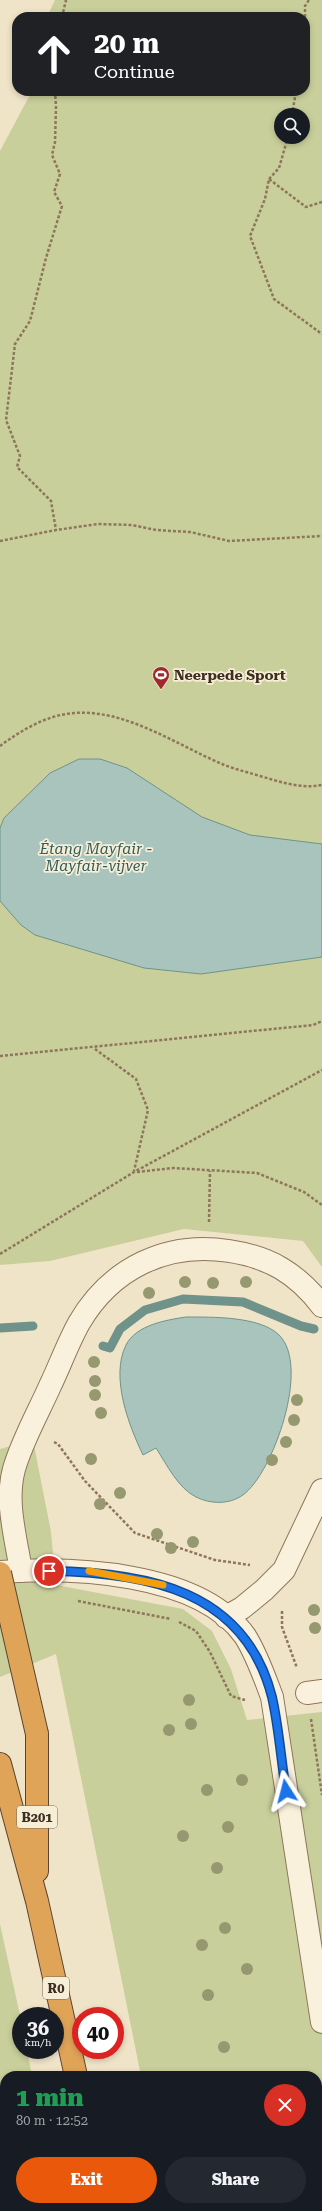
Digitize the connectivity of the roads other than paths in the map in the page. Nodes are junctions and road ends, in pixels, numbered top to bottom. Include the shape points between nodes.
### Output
1 (322, 1306) edge
2 (322, 1490) edge
3 (7, 1572) edge
4 (226, 1617) junction
5 (0, 1764) edge
6 (37, 1901) junction
7 (322, 2022) edge
8 (75, 2071) edge

1 - 3 street via 312,1292 288,1271 251,1254 208,1248 178,1250 140,1262 107,1287 80,1323 30,1428 14,1470 10,1499
2 - 4 street via 284,1570 242,1608
3 - 4 street via 92,1571 161,1585 208,1603
3 - 6 highway, B201, bridge via 37,1734
4 - 7 street via 244,1636 259,1662 272,1697
5 - 6 highway, R0
6 - 8 highway, R0

